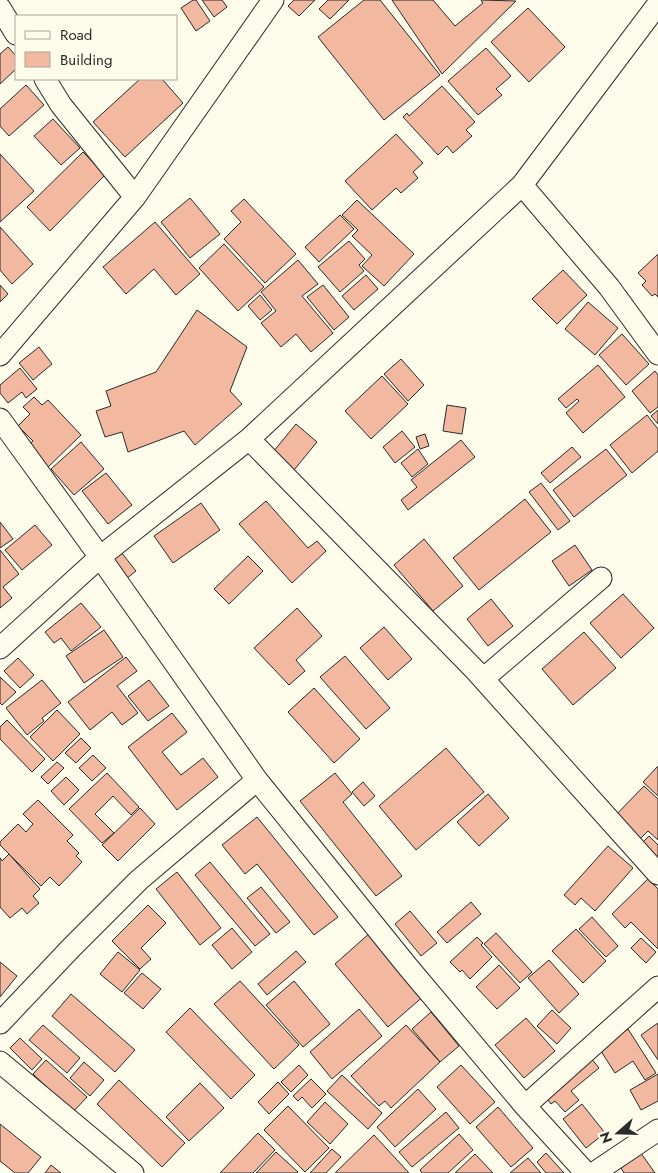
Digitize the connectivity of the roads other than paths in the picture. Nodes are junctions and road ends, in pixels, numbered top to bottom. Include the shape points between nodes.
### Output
1 (273, 0) edge
2 (658, 4) edge
3 (0, 8) edge
4 (15, 32) edge
5 (45, 80) edge
6 (522, 185) junction
7 (135, 197) junction
8 (2, 347) edge
9 (658, 354) edge
10 (0, 419) edge
11 (249, 439) junction
12 (100, 558) junction
13 (601, 578) dead end
14 (0, 648) edge
15 (483, 679) junction
16 (257, 780) junction
17 (658, 874) edge
18 (658, 987) edge
19 (0, 1023) edge
20 (0, 1062) edge
21 (525, 1106) junction
22 (658, 1130) edge
23 (133, 1173) edge
24 (586, 1173) edge
25 (594, 1173) edge

1 - 7 street
2 - 6 street
3 - 4 street
5 - 7 street
6 - 9 street via 609,288
6 - 11 street
7 - 8 street
10 - 12 street
11 - 12 street
11 - 15 street
12 - 14 street
12 - 16 street
13 - 15 street
15 - 17 street
16 - 19 street via 139,880
16 - 21 street
18 - 21 street
20 - 23 street
21 - 24 street
22 - 25 street

